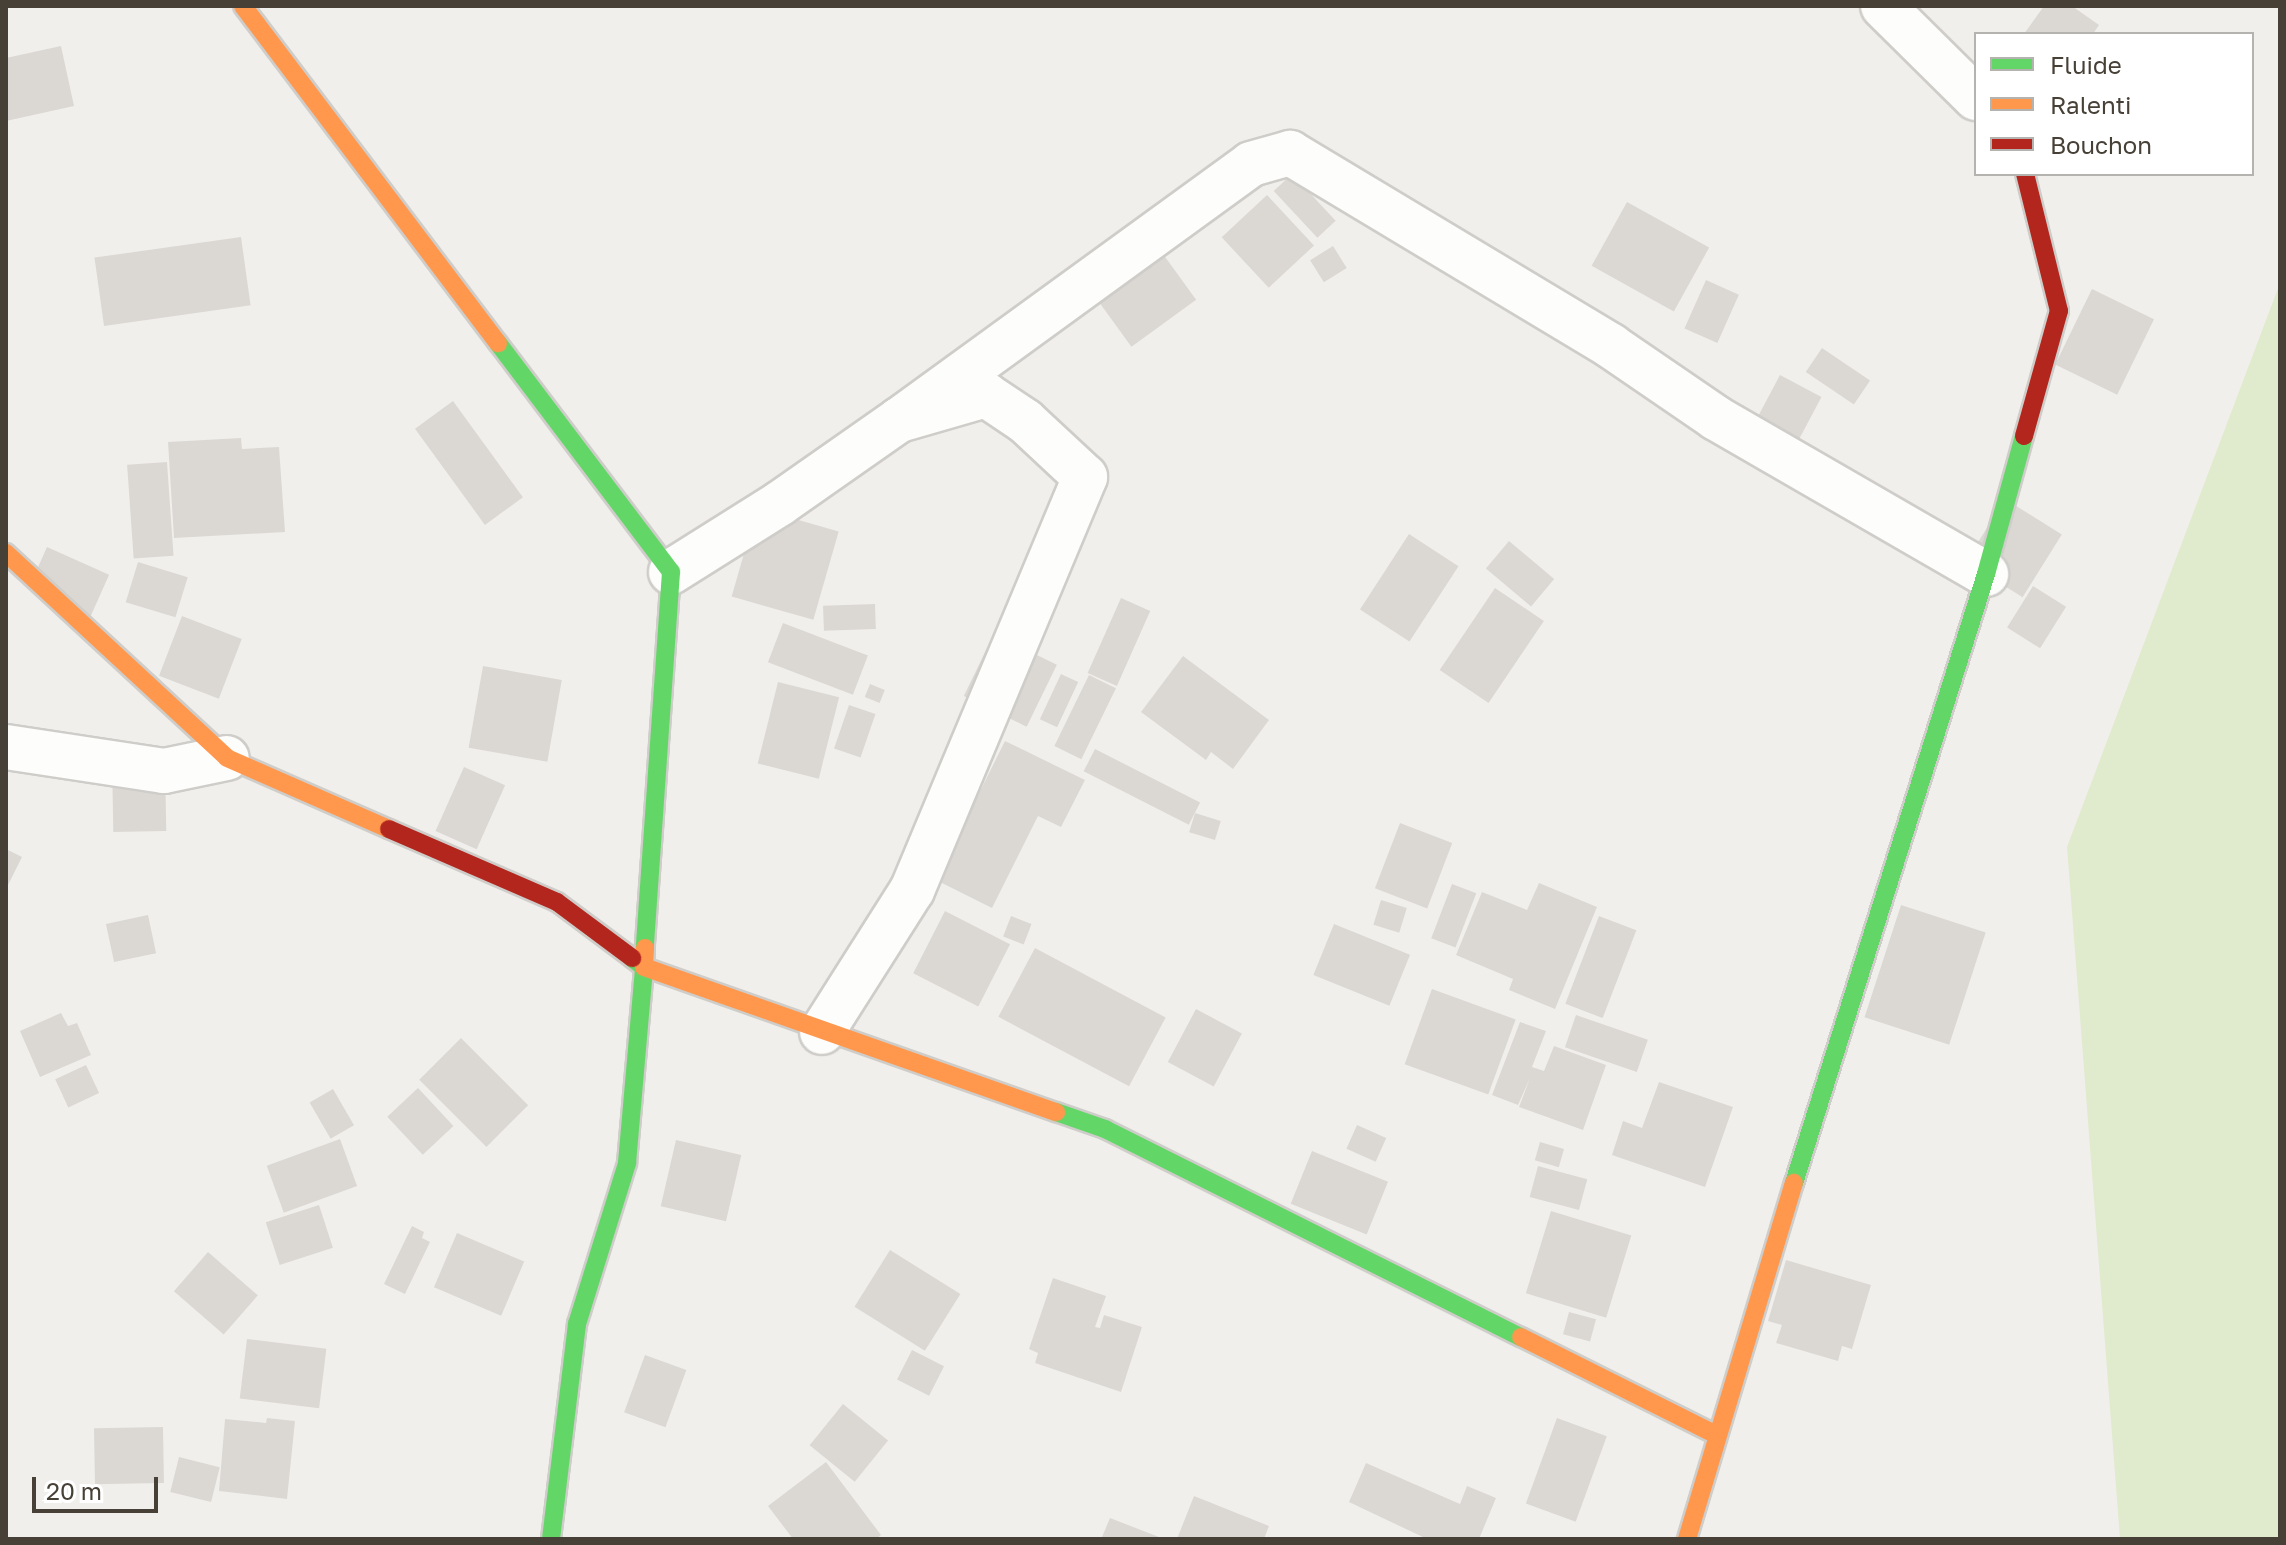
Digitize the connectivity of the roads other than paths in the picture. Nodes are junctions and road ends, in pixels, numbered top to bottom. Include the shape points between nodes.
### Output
1 (243, 6) edge
2 (1883, 6) edge
3 (1974, 96) edge
4 (2025, 176) edge
5 (899, 420) junction
6 (6, 553) edge
7 (671, 572) junction
8 (1986, 574) junction
9 (6, 747) edge
10 (227, 758) junction
11 (644, 967) junction
12 (822, 1032) junction
13 (1715, 1434) junction
14 (551, 1539) edge
15 (1687, 1539) edge

1 - 7 street
2 - 3 street
4 - 8 street via 2059,311
5 - 7 street
5 - 8 street via 1251,164 1290,153 1611,346 1716,418
5 - 12 street via 986,395 1025,421 1085,477 912,890
6 - 10 street
7 - 11 street
8 - 13 street
9 - 10 street via 164,771
10 - 11 street via 557,902
11 - 12 street
11 - 14 street via 627,1163 577,1324
12 - 13 street via 1105,1129
13 - 15 street

